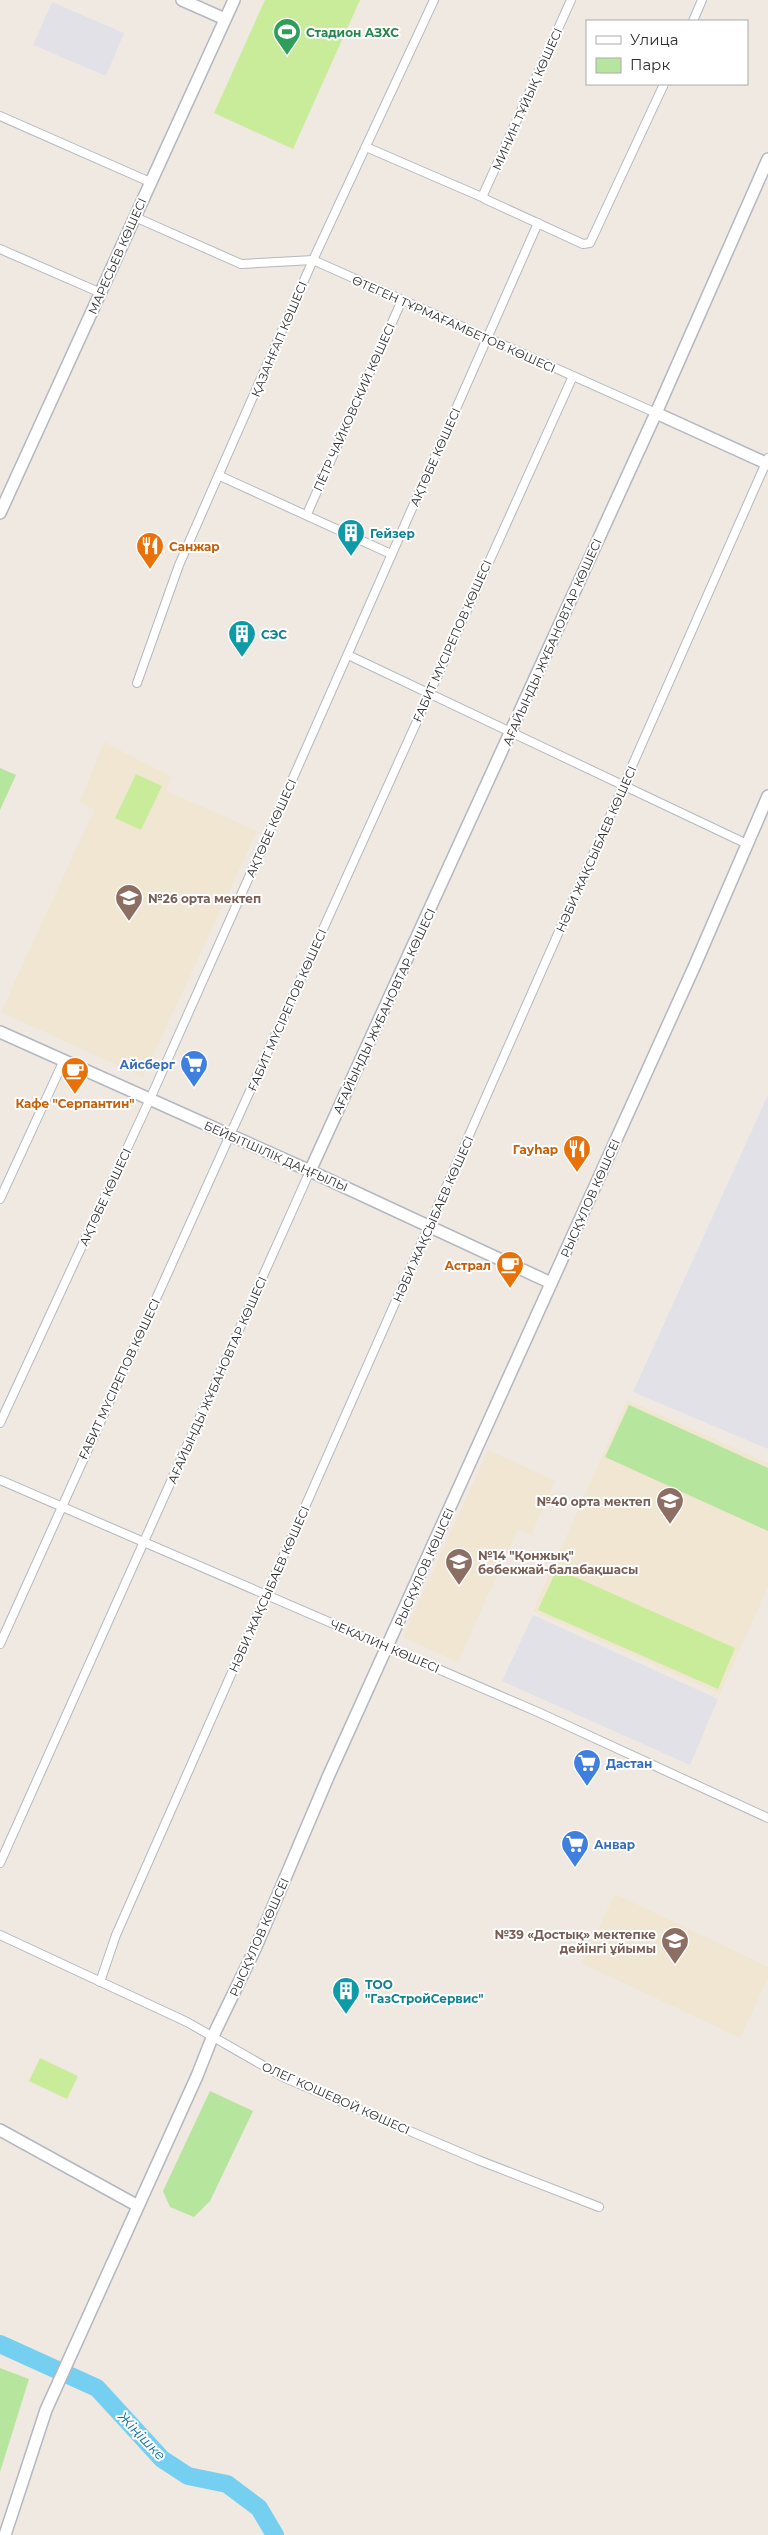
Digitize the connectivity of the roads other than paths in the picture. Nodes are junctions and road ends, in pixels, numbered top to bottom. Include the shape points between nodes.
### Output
1 (182, 0) edge
2 (234, 0) edge
3 (434, 0) edge
4 (572, 0) edge
5 (702, 0) edge
6 (225, 19) junction
7 (693, 20) edge
8 (664, 85) edge
9 (0, 116) edge
10 (366, 147) junction
11 (768, 159) edge
12 (150, 182) junction
13 (484, 198) junction
14 (135, 216) junction
15 (538, 223) junction
16 (0, 249) edge
17 (313, 260) junction
18 (101, 293) junction
19 (402, 300) junction
20 (488, 339) junction
21 (573, 376) junction
22 (656, 413) junction
23 (767, 461) edge
24 (220, 476) junction
25 (0, 513) edge
26 (307, 514) junction
27 (392, 554) junction
28 (348, 655) junction
29 (138, 683) dead end
30 (429, 692) junction
31 (512, 731) junction
32 (624, 785) junction
33 (768, 796) edge
34 (747, 844) junction
35 (0, 1032) edge
36 (64, 1060) junction
37 (150, 1099) junction
38 (231, 1135) junction
39 (310, 1171) junction
40 (0, 1199) edge
41 (430, 1227) junction
42 (551, 1283) junction
43 (0, 1423) edge
44 (0, 1480) edge
45 (61, 1506) junction
46 (144, 1543) junction
47 (266, 1596) junction
48 (0, 1644) edge
49 (388, 1647) junction
50 (768, 1818) edge
51 (0, 1863) edge
52 (0, 1936) edge
53 (100, 1982) junction
54 (212, 2038) junction
55 (0, 2130) edge
56 (138, 2206) junction
57 (599, 2207) dead end
58 (5, 2535) edge

1 - 6 street
2 - 6 street, МАРЕСЬЕВ КӨШЕСІ
3 - 10 street, ҚАЗАНҒАП КӨШЕСІ
4 - 13 street, МИНИН ТҰЙЫҚ КӨШЕСІ
5 - 7 street
6 - 12 street, МАРЕСЬЕВ КӨШЕСІ
8 - 15 street via 592,241 583,244
9 - 12 street
10 - 13 street
10 - 17 street, ҚАЗАНҒАП КӨШЕСІ
11 - 22 street, АҒАЙЫНДЫ ЖҰБАНОВТАР КӨШЕСІ
12 - 14 street, МАРЕСЬЕВ КӨШЕСІ
13 - 15 street
14 - 17 street, ӨТЕГЕН ТҰРМАҒАМБЕТОВ КӨШЕСІ via 241,264
14 - 18 street, МАРЕСЬЕВ КӨШЕСІ
15 - 20 street
16 - 18 street
17 - 19 street, ӨТЕГЕН ТҰРМАҒАМБЕТОВ КӨШЕСІ
17 - 24 street, ҚАЗАНҒАП КӨШЕСІ
18 - 25 street, МАРЕСЬЕВ КӨШЕСІ
19 - 20 street, ӨТЕГЕН ТҰРМАҒАМБЕТОВ КӨШЕСІ
19 - 26 street, ПЁТР ЧАЙКОВСКИЙ КӨШЕСІ
20 - 21 street, ӨТЕГЕН ТҰРМАҒАМБЕТОВ КӨШЕСІ
20 - 27 street, АҚТӨБЕ КӨШЕСІ
21 - 22 street, ӨТЕГЕН ТҰРМАҒАМБЕТОВ КӨШЕСІ
21 - 30 street, ҒАБИТ МҮСІРЕПОВ КӨШЕСІ
22 - 23 street, ӨТЕГЕН ТҰРМАҒАМБЕТОВ КӨШЕСІ
22 - 31 street, АҒАЙЫНДЫ ЖҰБАНОВТАР КӨШЕСІ
23 - 32 street, НӘБИ ЖАҚСЫБАЕВ КӨШЕСІ
24 - 26 street
24 - 29 street, ҚАЗАНҒАП КӨШЕСІ via 178,566
26 - 27 street
27 - 28 street, АҚТӨБЕ КӨШЕСІ
28 - 30 street
28 - 37 street, АҚТӨБЕ КӨШЕСІ
30 - 31 street
30 - 38 street, ҒАБИТ МҮСІРЕПОВ КӨШЕСІ
31 - 32 street
31 - 39 street, АҒАЙЫНДЫ ЖҰБАНОВТАР КӨШЕСІ
32 - 34 street
32 - 41 street, НӘБИ ЖАҚСЫБАЕВ КӨШЕСІ
33 - 34 street, РЫСҚҰЛОВ КӨШСЕІ
34 - 42 street, РЫСҚҰЛОВ КӨШСЕІ
35 - 36 street, БЕЙБІТШІЛІК ДАҢҒЫЛЫ
36 - 37 street, БЕЙБІТШІЛІК ДАҢҒЫЛЫ
36 - 40 street
37 - 38 street, БЕЙБІТШІЛІК ДАҢҒЫЛЫ
37 - 43 street, АҚТӨБЕ КӨШЕСІ
38 - 39 street, БЕЙБІТШІЛІК ДАҢҒЫЛЫ
38 - 45 street, ҒАБИТ МҮСІРЕПОВ КӨШЕСІ
39 - 41 street, БЕЙБІТШІЛІК ДАҢҒЫЛЫ
39 - 46 street, АҒАЙЫНДЫ ЖҰБАНОВТАР КӨШЕСІ
41 - 42 street, БЕЙБІТШІЛІК ДАҢҒЫЛЫ
41 - 47 street, НӘБИ ЖАҚСЫБАЕВ КӨШЕСІ
42 - 49 street, РЫСҚҰЛОВ КӨШСЕІ
44 - 45 street, ЧЕКАЛИН КӨШЕСІ
45 - 46 street, ЧЕКАЛИН КӨШЕСІ
45 - 48 street, ҒАБИТ МҮСІРЕПОВ КӨШЕСІ
46 - 47 street, ЧЕКАЛИН КӨШЕСІ
46 - 51 street, АҒАЙЫНДЫ ЖҰБАНОВТАР КӨШЕСІ
47 - 49 street, ЧЕКАЛИН КӨШЕСІ
47 - 53 street, НӘБИ ЖАҚСЫБАЕВ КӨШЕСІ via 116,1935
49 - 50 street, ЧЕКАЛИН КӨШЕСІ
49 - 54 street, РЫСҚҰЛОВ КӨШСЕІ via 328,1777 255,1949
52 - 53 street, ОЛЕГ КОШЕВОЙ КӨШЕСІ
53 - 54 street, ОЛЕГ КОШЕВОЙ КӨШЕСІ via 187,2022
54 - 56 street, РЫСҚҰЛОВ КӨШСЕІ
54 - 57 street, ОЛЕГ КОШЕВОЙ КӨШЕСІ via 286,2078 478,2160
55 - 56 street
56 - 58 street, РЫСҚҰЛОВ КӨШСЕІ via 46,2410

